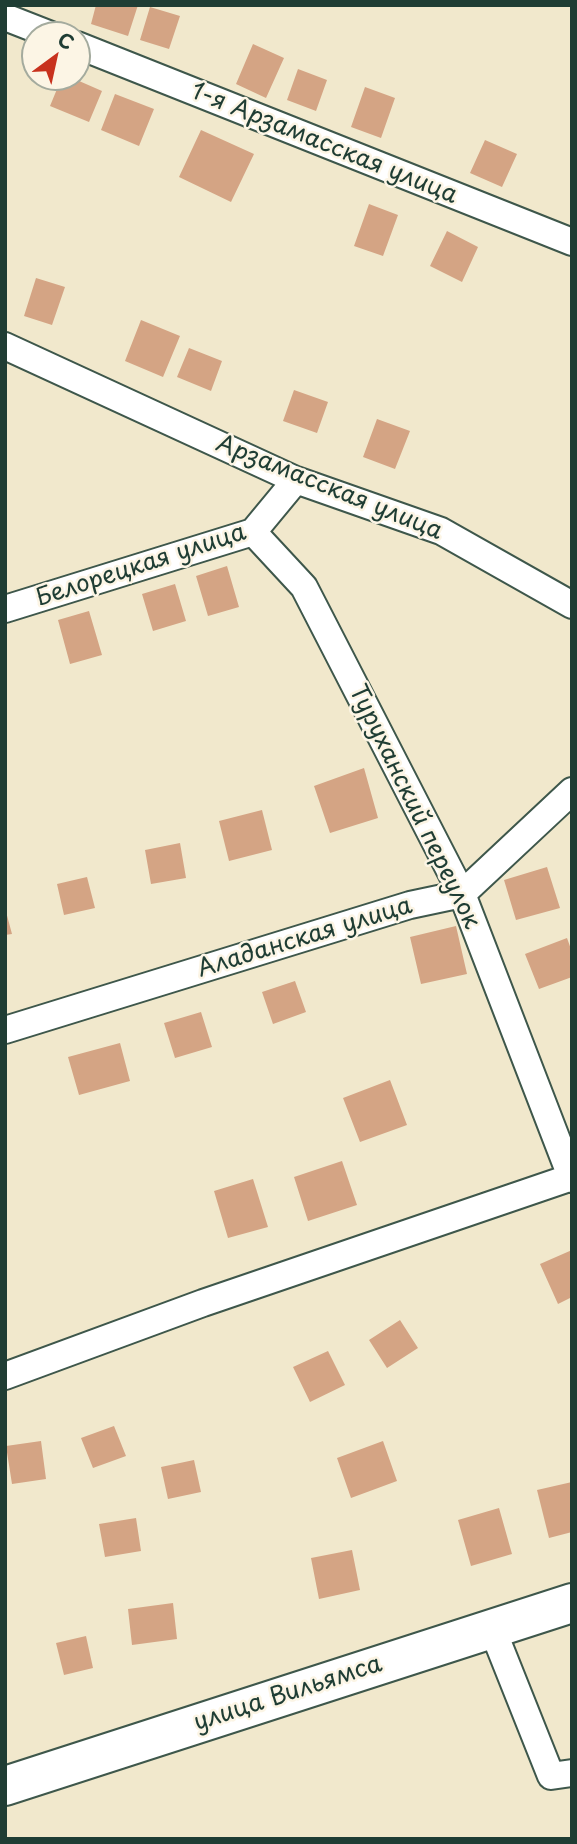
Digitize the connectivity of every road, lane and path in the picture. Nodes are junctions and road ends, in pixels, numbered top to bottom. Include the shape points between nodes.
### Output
1 (91, 51) edge
2 (572, 242) edge
3 (5, 346) edge
4 (296, 480) junction
5 (253, 532) junction
6 (572, 605) edge
7 (5, 609) edge
8 (572, 791) edge
9 (462, 894) junction
10 (5, 1030) edge
11 (571, 1177) edge
12 (5, 1376) edge
13 (572, 1603) edge
14 (492, 1628) junction
15 (572, 1773) edge
16 (5, 1786) edge

1 - 2 street, 1-я Арзамасская улица
3 - 4 street, Арзамасская улица
4 - 5 street, Белорецкая улица
4 - 6 street, Арзамасская улица via 441,531
5 - 7 street, Белорецкая улица
5 - 9 street, Туруханский переулок via 304,587
8 - 9 street
9 - 10 street, Аладанская улица via 410,905
9 - 11 street, Туруханский переулок
11 - 12 street
13 - 14 main road, улица Вильямса
14 - 15 street via 551,1776
14 - 16 main road, улица Вильямса

